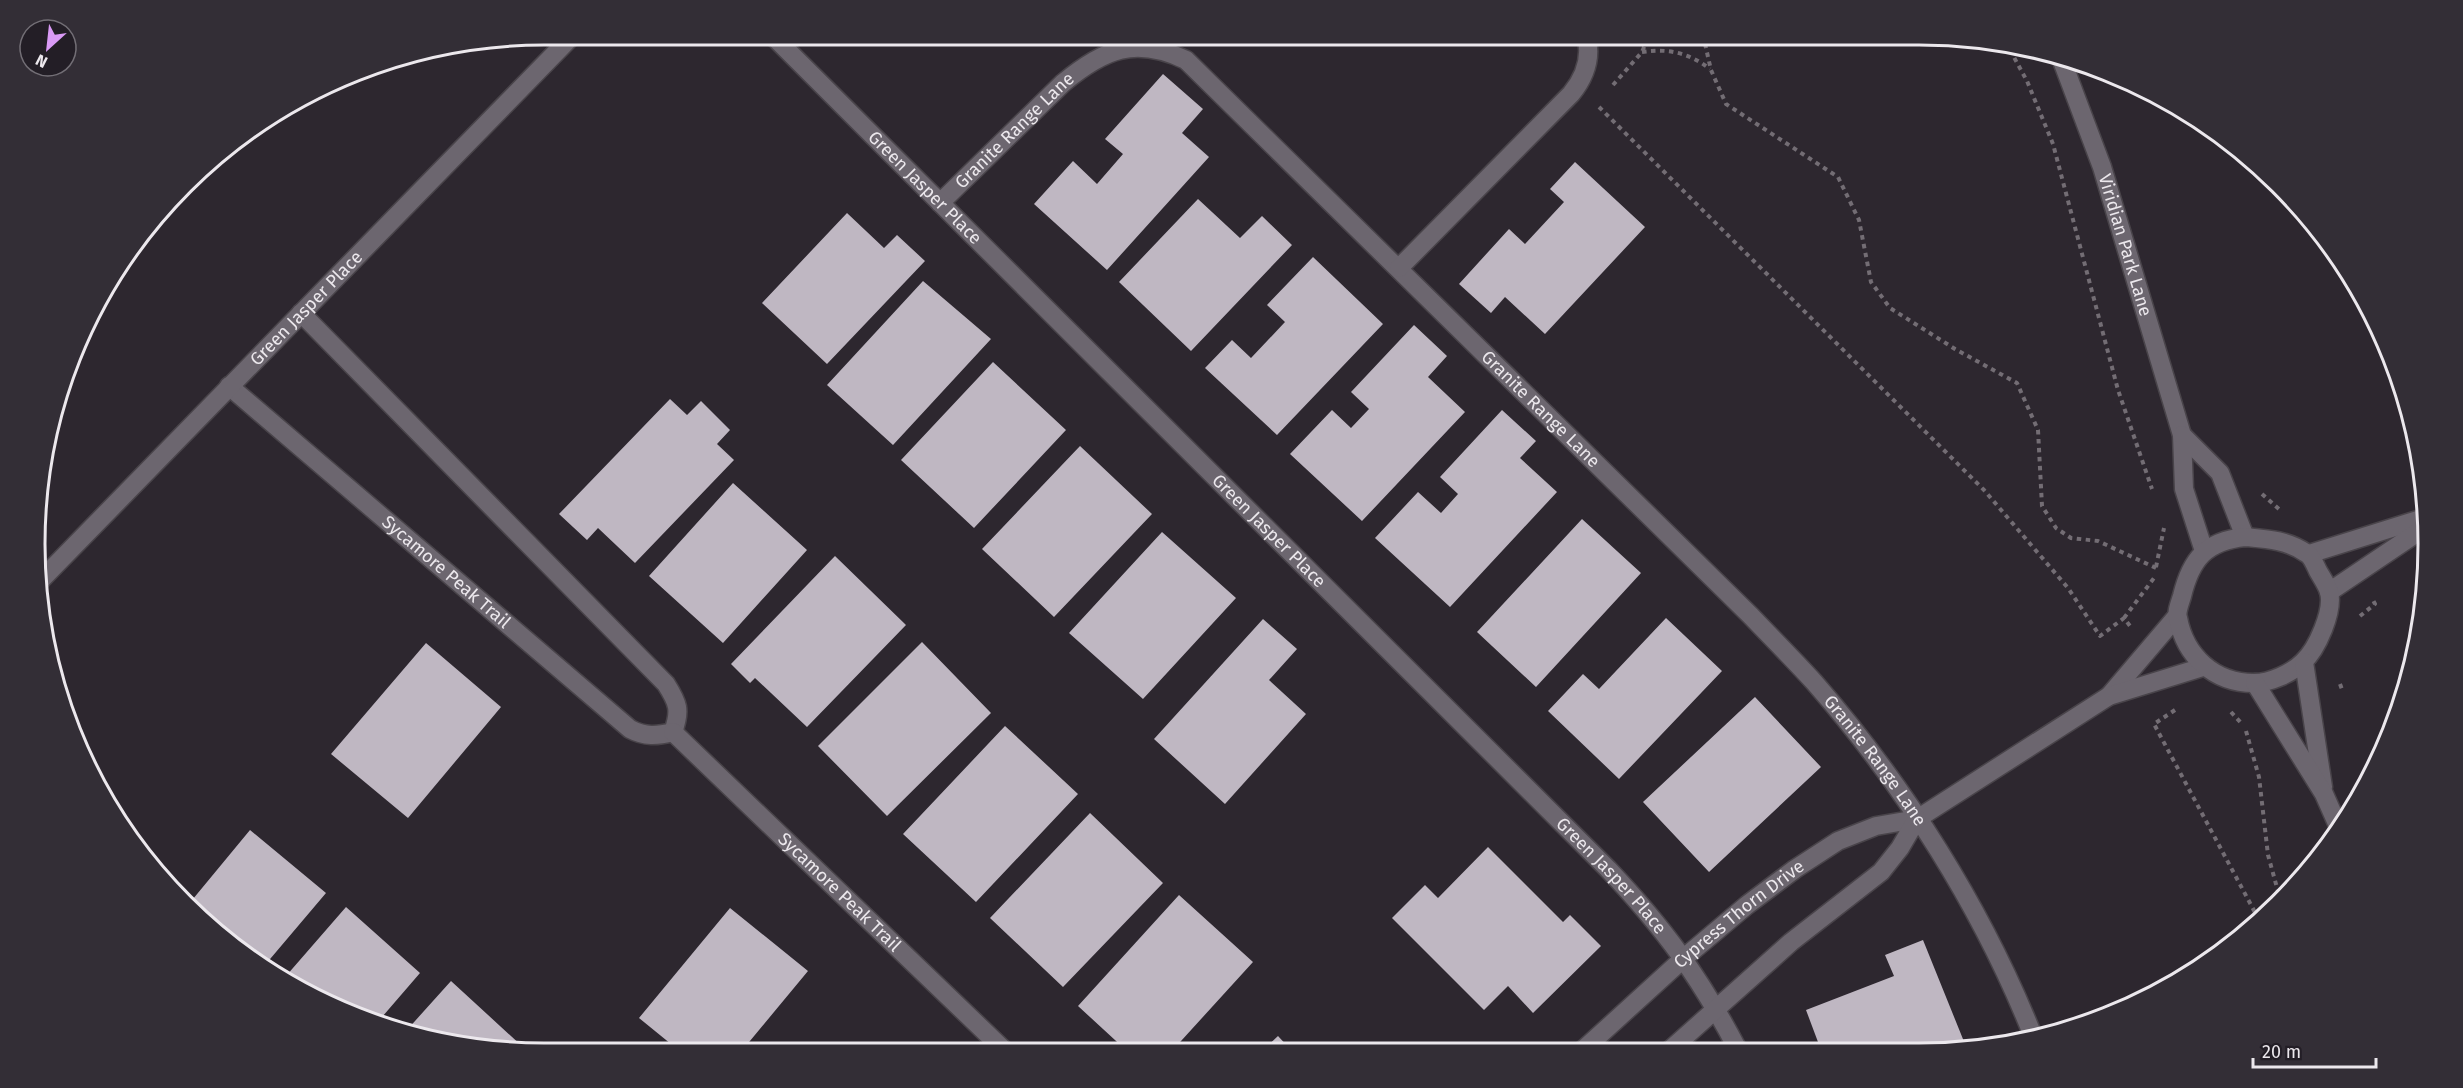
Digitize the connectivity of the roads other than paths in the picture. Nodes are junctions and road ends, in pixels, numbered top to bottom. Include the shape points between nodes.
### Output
1 (562, 45) edge
2 (783, 45) edge
3 (1587, 45) edge
4 (2064, 67) edge
5 (940, 203) junction
6 (1399, 268) junction
7 (301, 313) junction
8 (229, 386) junction
9 (2182, 435) junction
10 (2417, 520) edge
11 (2418, 532) edge
12 (2246, 537) junction
13 (2204, 551) junction
14 (2309, 554) junction
15 (46, 575) edge
16 (2329, 592) junction
17 (2177, 616) junction
18 (2304, 662) junction
19 (2203, 667) junction
20 (2254, 683) junction
21 (2109, 696) junction
22 (673, 732) junction
23 (2324, 794) junction
24 (1917, 819) junction
25 (2335, 819) edge
26 (1684, 958) junction
27 (1717, 1008) junction
28 (2030, 1030) edge
29 (997, 1043) edge
30 (1591, 1043) edge
31 (1678, 1043) edge
32 (1734, 1043) edge

1 - 7 street, Green Jasper Place
2 - 5 street, Green Jasper Place
3 - 6 street via 1586,71 1580,83
4 - 9 street, Viridian Park Lane via 2102,167
5 - 6 street, Granite Range Lane via 1084,65 1114,51 1144,46 1186,60
5 - 26 street, Green Jasper Place via 1608,869
6 - 24 street, Granite Range Lane via 1759,624 1822,692
7 - 8 street, Green Jasper Place
7 - 22 street via 666,684 676,700 679,716
8 - 15 street, Green Jasper Place
8 - 22 street, Sycamore Peak Trail via 630,729 654,736
9 - 12 street, Viridian Park Lane via 2220,473
9 - 13 street, Viridian Park Lane via 2184,489
10 - 14 street
11 - 16 street
12 - 13 street via 2229,538
12 - 14 street via 2284,542
13 - 17 street via 2187,574
14 - 16 street
16 - 18 street via 2330,609 2322,632
17 - 19 street via 2189,649
17 - 21 street, Cypress Thorn Drive
18 - 20 street via 2283,676
18 - 23 street
19 - 20 street via 2230,679
19 - 21 street, Cypress Thorn Drive
20 - 23 street
21 - 24 street, Cypress Thorn Drive
22 - 29 street, Sycamore Peak Trail
23 - 25 street
24 - 26 street, Cypress Thorn Drive via 1876,826 1838,841 1795,869
24 - 27 street, Cypress Thorn Drive via 1881,872 1791,942
24 - 28 street, Granite Range Lane via 1977,914
26 - 27 street, Green Jasper Place
26 - 30 street, Cypress Thorn Drive
27 - 31 street, Cypress Thorn Drive
27 - 32 street, Green Jasper Place

